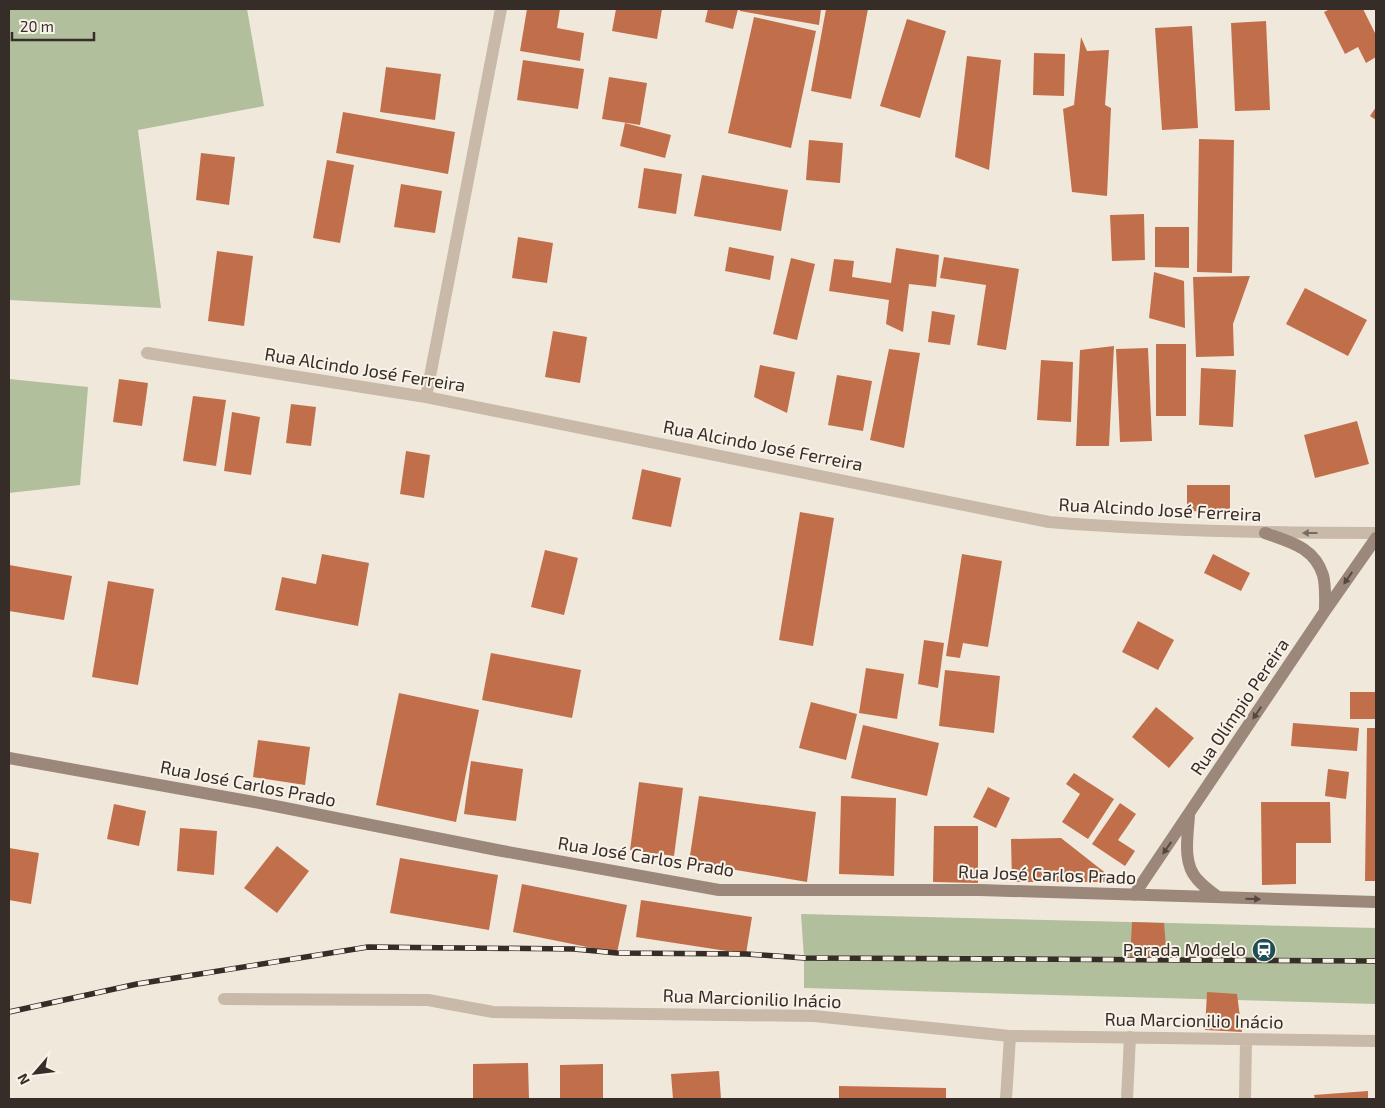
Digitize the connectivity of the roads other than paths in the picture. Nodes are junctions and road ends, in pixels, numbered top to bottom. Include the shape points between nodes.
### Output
1 (501, 9) edge
2 (147, 353) dead end
3 (426, 397) junction
4 (1265, 532) junction
5 (1376, 533) edge
6 (1376, 538) edge
7 (1325, 611) junction
8 (9, 758) edge
9 (1189, 815) junction
10 (1134, 895) junction
11 (1218, 897) junction
12 (1376, 902) edge
13 (224, 999) dead end
14 (1010, 1036) junction
15 (1130, 1037) junction
16 (1246, 1040) junction
17 (1376, 1041) edge
18 (1006, 1099) edge
19 (1127, 1099) edge
20 (1245, 1099) edge

1 - 3 street
2 - 3 street, Rua Alcindo José Ferreira
3 - 4 street, Rua Alcindo José Ferreira via 1049,522
5 -> 4 street, Rua Alcindo José Ferreira
4 - 7 main road via 1313,555 1324,576
6 -> 7 main road, Rua Olímpio Pereira
7 -> 9 main road, Rua Olímpio Pereira
8 - 10 main road, Rua José Carlos Prado via 719,890 935,889
9 -> 10 main road, Rua Olímpio Pereira
9 - 11 main road via 1189,864 1196,879
10 - 11 main road, Rua José Carlos Prado
11 -> 12 main road, Rua José Carlos Prado
13 - 14 street, Rua Marcionilio Inácio via 428,1000 493,1012 814,1016
14 - 15 street, Rua Marcionilio Inácio
14 - 18 street
15 - 16 street, Rua Marcionilio Inácio
15 - 19 street
16 - 17 street, Rua Marcionilio Inácio
16 - 20 street

